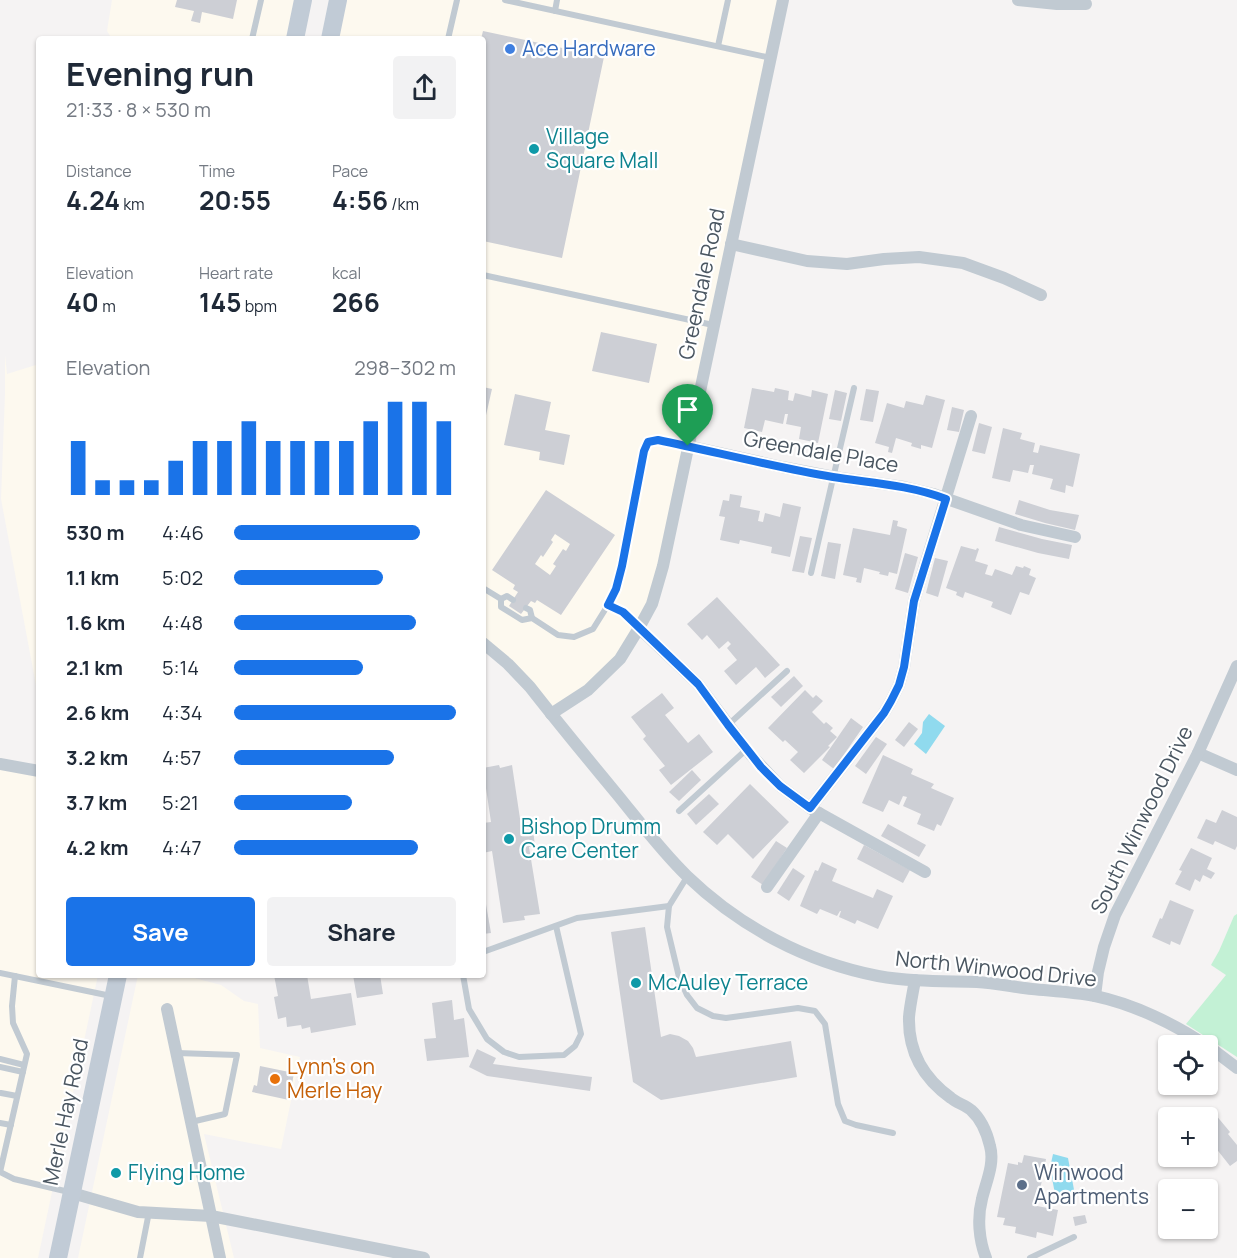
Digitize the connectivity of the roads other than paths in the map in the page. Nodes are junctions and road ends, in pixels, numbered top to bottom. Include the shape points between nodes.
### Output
1 (261, 0) edge
2 (303, 0) edge
3 (338, 0) edge
4 (457, 0) edge
5 (505, 0) edge
6 (557, 0) edge
7 (728, 0) edge
8 (783, 0) edge
9 (1018, 0) edge
10 (1086, 4) dead end
11 (555, 11) junction
12 (253, 36) edge
13 (296, 36) edge
14 (331, 36) edge
15 (449, 36) edge
16 (718, 46) junction
17 (771, 58) junction
18 (730, 244) junction
19 (486, 276) edge
20 (1041, 295) dead end
21 (713, 325) junction
22 (854, 388) dead end
23 (971, 416) dead end
24 (688, 446) junction
25 (834, 477) junction
26 (946, 499) junction
27 (1075, 537) dead end
28 (811, 573) dead end
29 (486, 590) edge
30 (501, 599) junction
31 (513, 600) dead end
32 (608, 605) junction
33 (526, 608) dead end
34 (532, 618) junction
35 (639, 628) junction
36 (486, 646) edge
37 (1237, 666) edge
38 (787, 671) dead end
39 (551, 714) junction
40 (728, 725) junction
41 (747, 749) junction
42 (1198, 753) junction
43 (0, 764) edge
44 (36, 770) edge
45 (1237, 770) edge
46 (679, 811) dead end
47 (814, 811) junction
48 (926, 872) dead end
49 (687, 877) junction
50 (767, 887) dead end
51 (669, 906) junction
52 (556, 926) junction
53 (486, 951) edge
54 (0, 973) edge
55 (15, 976) junction
56 (117, 978) edge
57 (464, 978) edge
58 (915, 980) junction
59 (1095, 996) junction
60 (114, 997) junction
61 (167, 1009) dead end
62 (1188, 1035) edge
63 (176, 1053) junction
64 (1218, 1054) edge
65 (0, 1059) edge
66 (0, 1067) edge
67 (24, 1068) junction
68 (1237, 1068) edge
69 (2, 1092) edge
70 (17, 1096) junction
71 (191, 1122) junction
72 (0, 1123) edge
73 (11, 1125) junction
74 (893, 1133) dead end
75 (0, 1172) edge
76 (72, 1193) junction
77 (149, 1212) junction
78 (211, 1216) junction
79 (1074, 1237) dead end
80 (58, 1258) edge
81 (140, 1258) edge
82 (220, 1258) edge
83 (424, 1258) edge
84 (986, 1258) edge
85 (1030, 1258) edge

1 - 12 lane
2 - 13 main road
3 - 14 main road
4 - 15 lane
5 - 11 lane
6 - 11 lane
7 - 16 lane
8 - 17 street, Greendale Road
9 - 10 street
11 - 16 lane
16 - 17 lane
17 - 18 street, Greendale Road
18 - 20 street via 827,263 919,257 963,263
18 - 21 street, Greendale Road
19 - 21 lane
21 - 24 street, Greendale Road
22 - 25 lane
23 - 26 street
24 - 25 street, Greendale Place
24 - 32 lane via 648,442 622,566
24 - 35 street, Greendale Road via 663,566 652,604
25 - 26 street, Greendale Place via 904,487
25 - 28 lane
26 - 27 street, Greendale Place via 1021,525
26 - 47 street via 914,601 899,685 884,713
29 - 30 lane
30 - 31 lane via 507,596
30 - 34 lane via 501,607 515,616 522,620
32 - 34 lane via 593,629 574,637 558,634
32 - 35 lane via 623,612
33 - 34 lane
35 - 39 street, Greendale Road via 620,659 588,690
35 - 40 street via 698,684
36 - 39 street via 530,687
37 - 42 street, South Winwood Drive
38 - 40 lane
39 - 49 street, North Winwood Drive
40 - 41 street
41 - 46 lane
41 - 47 street via 780,786
42 - 45 street
42 - 59 street, South Winwood Drive via 1115,915 1104,946
43 - 44 street
47 - 48 street
47 - 50 street
49 - 51 lane
49 - 58 street, North Winwood Drive via 713,900 778,942 849,969
51 - 52 lane via 577,918
51 - 74 lane via 668,927 679,977 697,1008 726,1018 798,1008 815,1011 825,1024 838,1104 845,1121
52 - 53 lane
52 - 57 lane via 581,1035 564,1055 519,1057 487,1039 469,1009
54 - 55 lane
55 - 60 lane
55 - 67 lane via 12,1006 14,1023 27,1054
56 - 60 main road, Merle Hay Road
58 - 59 street, North Winwood Drive via 979,982
58 - 84 street via 909,1033 917,1060 932,1083 971,1110 983,1125 991,1148 979,1224
59 - 62 street, North Winwood Drive via 1168,1023
60 - 76 main road, Merle Hay Road
61 - 63 street
63 - 71 street
63 - 71 lane via 237,1055 225,1114
64 - 68 street, North Winwood Drive
65 - 67 lane
66 - 67 lane
67 - 70 lane
69 - 70 lane
70 - 73 lane
71 - 78 street
72 - 73 lane
73 - 75 lane
75 - 76 lane
76 - 77 street
76 - 80 main road, Merle Hay Road
77 - 78 street
77 - 81 lane
78 - 82 street
78 - 83 street
79 - 85 lane

